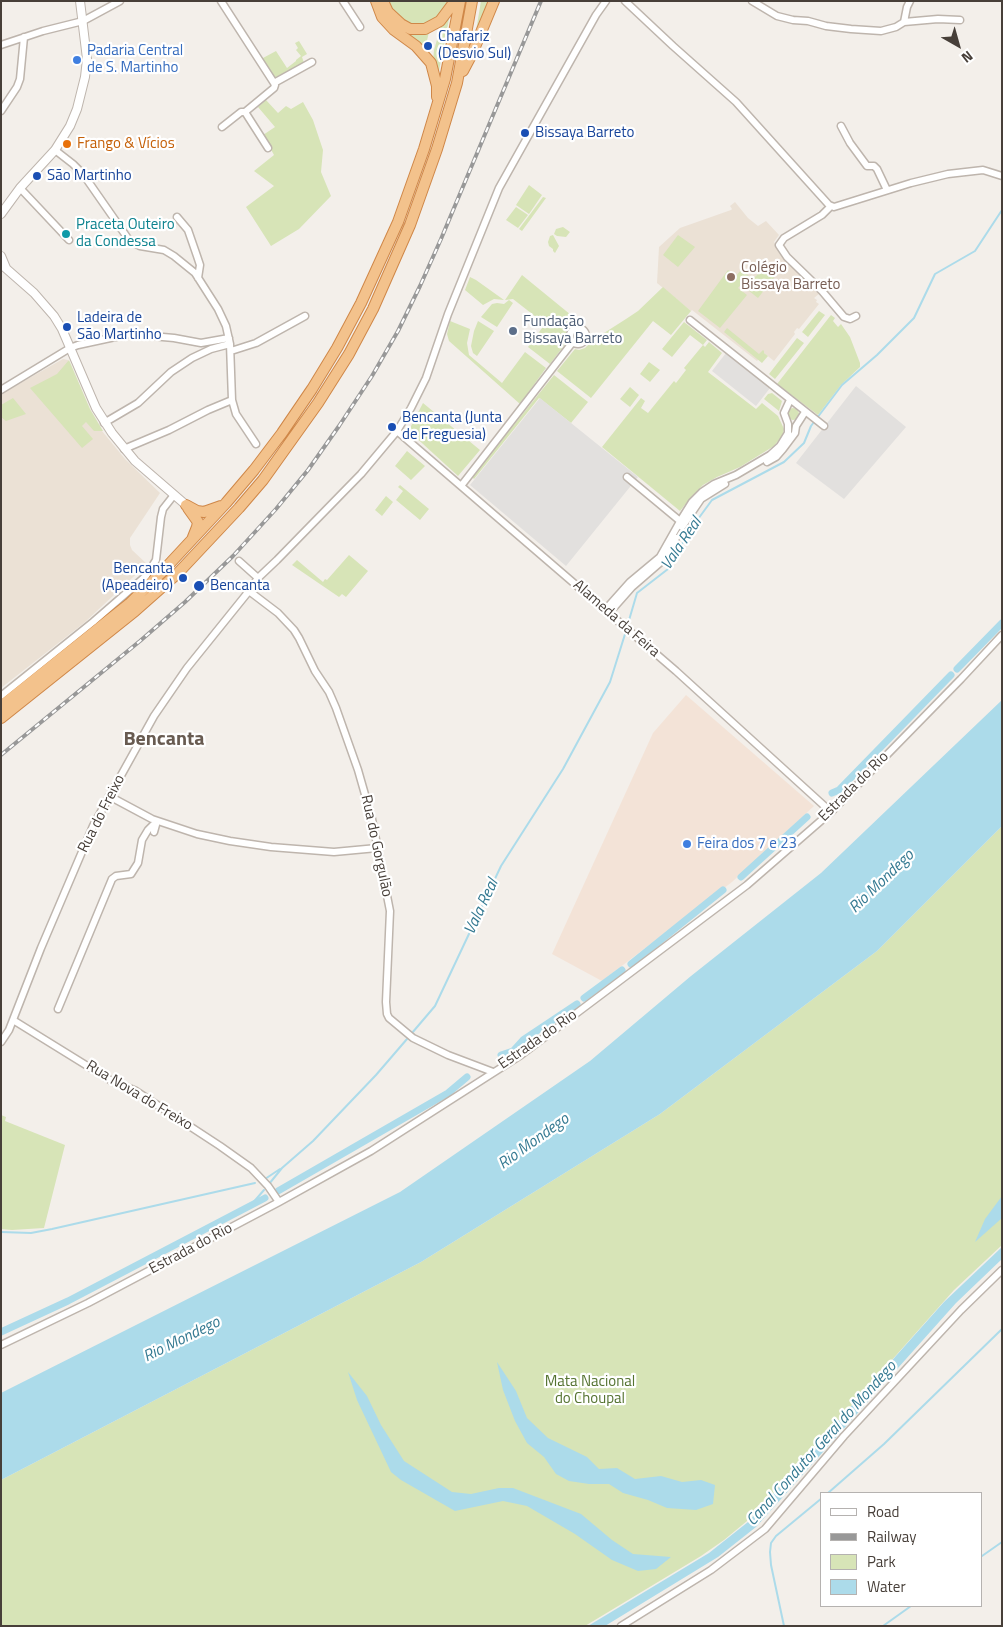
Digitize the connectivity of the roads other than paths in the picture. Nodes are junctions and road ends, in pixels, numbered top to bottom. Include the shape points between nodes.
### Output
1 (80, 1) edge
2 (120, 1) edge
3 (221, 1) edge
4 (344, 1) edge
5 (376, 1) edge
6 (383, 1) edge
7 (455, 1) edge
8 (460, 1) edge
9 (472, 1) edge
10 (494, 1) edge
11 (606, 1) edge
12 (625, 1) edge
13 (752, 1) edge
14 (910, 1) edge
15 (960, 20) dead end
16 (83, 21) junction
17 (904, 22) junction
18 (360, 27) dead end
19 (24, 37) junction
20 (1, 45) edge
21 (312, 62) dead end
22 (274, 83) junction
23 (457, 83) junction
24 (436, 108) junction
25 (1, 111) edge
26 (245, 112) junction
27 (222, 126) dead end
28 (841, 126) dead end
29 (268, 148) dead end
30 (55, 150) junction
31 (1002, 176) edge
32 (20, 188) junction
33 (887, 190) junction
34 (831, 206) junction
35 (2, 214) edge
36 (177, 217) dead end
37 (69, 240) dead end
38 (1, 256) edge
39 (4, 266) edge
40 (198, 278) junction
41 (304, 316) dead end
42 (856, 316) dead end
43 (690, 320) dead end
44 (572, 343) dead end
45 (230, 344) junction
46 (70, 348) junction
47 (1, 390) edge
48 (232, 400) junction
49 (790, 400) junction
50 (805, 412) junction
51 (104, 422) junction
52 (799, 422) junction
53 (788, 424) junction
54 (824, 426) dead end
55 (397, 431) junction
56 (256, 444) dead end
57 (124, 449) junction
58 (627, 477) dead end
59 (461, 486) junction
60 (174, 495) junction
61 (226, 503) junction
62 (186, 505) junction
63 (680, 521) junction
64 (190, 543) junction
65 (238, 561) dead end
66 (258, 578) junction
67 (249, 591) junction
68 (607, 612) junction
69 (1002, 634) edge
70 (1, 696) edge
71 (1, 706) edge
72 (1, 718) edge
73 (109, 796) junction
74 (831, 812) junction
75 (157, 820) junction
76 (154, 832) dead end
77 (377, 848) junction
78 (58, 1009) dead end
79 (13, 1020) junction
80 (1, 1042) edge
81 (493, 1072) junction
82 (279, 1202) junction
83 (1002, 1270) edge
84 (1, 1344) edge
85 (621, 1626) edge

1 - 16 street
2 - 16 street
3 - 22 street
4 - 18 street
5 - 24 highway via 382,17 416,46 431,64 437,86
6 - 7 highway via 388,12 400,24 410,29 425,29 440,21
8 - 24 highway
9 - 23 highway
10 - 23 highway
11 - 55 street, Rua do Freixo via 500,188 448,314 426,378
12 - 34 street via 736,102
13 - 17 street via 777,16 851,30 881,31
14 - 17 street
15 - 17 street
16 - 19 street
16 - 30 street via 87,59 83,90 70,126
19 - 20 street
19 - 25 street via 20,79
21 - 22 street
22 - 26 street via 274,88
23 - 72 highway via 414,217 373,309 349,354 286,450 239,508 178,573
24 - 61 highway via 398,222 362,303 282,433
26 - 27 street
26 - 29 street
28 - 33 street via 867,166 877,169
30 - 32 street
30 - 40 street via 83,174 129,240 169,253
31 - 33 street via 976,170
32 - 35 street
32 - 37 street
33 - 34 street
34 - 42 street via 784,238 779,245 844,317
36 - 40 street via 188,230 197,256 200,265
38 - 39 street
39 - 46 street via 45,304 59,322
40 - 45 street via 218,309
41 - 45 street via 256,343
43 - 49 street
44 - 59 street
45 - 46 street via 129,334
45 - 48 street
45 - 51 street via 192,358 171,372 138,404
46 - 47 street
46 - 51 street
48 - 56 street via 236,414
48 - 57 street
49 - 50 street
49 - 53 street via 784,413
50 - 52 street
50 - 54 street
51 - 57 street
52 - 53 street
52 - 68 street via 795,433 776,457 719,486 701,499 662,561
53 - 63 street via 788,433 770,456 702,492
55 - 59 street, Alameda da Feira
55 - 66 street, Rua do Freixo via 360,474
57 - 60 street
58 - 63 street
59 - 68 street, Alameda da Feira
60 - 62 street
60 - 70 street via 160,517 156,560 146,576
61 - 62 highway via 204,512
61 - 64 highway
62 - 64 highway via 198,522
63 - 68 street via 660,556 630,582
64 - 71 highway via 129,604
65 - 66 street
66 - 67 street, Rua do Freixo
67 - 73 street, Rua do Freixo via 186,668 154,716
67 - 77 street, Rua do Gorgulão via 278,612 294,630 329,692 358,770
68 - 74 street, Alameda da Feira
69 - 74 street, Estrada do Rio
73 - 75 street
73 - 79 street, Rua do Freixo via 89,834
74 - 81 street, Estrada do Rio via 747,885 521,1055
75 - 76 street
75 - 77 street via 198,834 271,847 334,852
75 - 78 street via 145,835 132,874 112,879
77 - 81 street, Rua do Gorgulão via 390,911 386,1002 389,1018 413,1038
79 - 80 street, Rua do Freixo
79 - 82 street, Rua Nova do Freixo via 110,1080 136,1091 220,1146 251,1168
81 - 82 street, Estrada do Rio via 371,1151
82 - 84 street, Estrada do Rio via 88,1303
83 - 85 street via 844,1436 765,1530 711,1570

